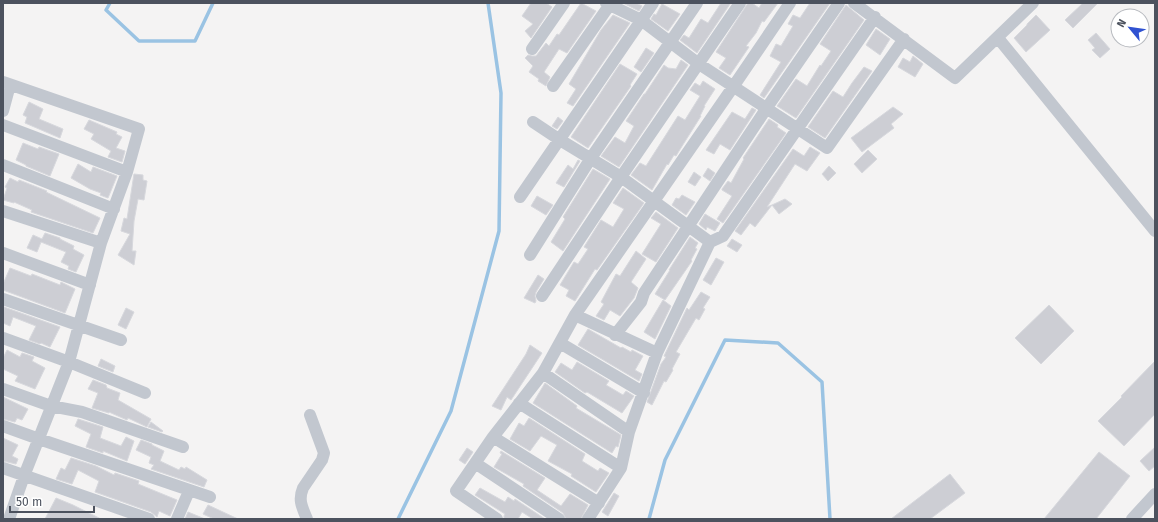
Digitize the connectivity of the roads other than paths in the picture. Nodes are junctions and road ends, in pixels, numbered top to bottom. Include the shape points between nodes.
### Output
1 (564, 3) edge
2 (653, 3) edge
3 (697, 3) edge
4 (740, 3) edge
5 (790, 3) edge
6 (839, 3) edge
7 (854, 3) edge
8 (1033, 3) edge
9 (609, 4) edge
10 (875, 17) junction
11 (641, 20) junction
12 (998, 38) junction
13 (904, 39) junction
14 (670, 43) junction
15 (532, 49) dead end
16 (698, 64) junction
17 (7, 83) edge
18 (553, 86) dead end
19 (733, 87) junction
20 (766, 109) junction
21 (3, 111) edge
22 (533, 122) dead end
23 (3, 125) edge
24 (798, 129) junction
25 (560, 140) junction
26 (591, 158) junction
27 (3, 165) edge
28 (127, 172) junction
29 (621, 177) junction
30 (520, 197) dead end
31 (654, 200) junction
32 (114, 208) junction
33 (3, 211) edge
34 (688, 225) junction
35 (1155, 230) edge
36 (710, 242) junction
37 (101, 244) junction
38 (3, 254) edge
39 (530, 255) dead end
40 (90, 285) junction
41 (542, 296) dead end
42 (3, 299) edge
43 (575, 315) junction
44 (80, 326) junction
45 (615, 335) junction
46 (3, 338) edge
47 (121, 340) dead end
48 (560, 343) junction
49 (657, 353) junction
50 (69, 362) junction
51 (543, 373) junction
52 (3, 389) edge
53 (644, 393) junction
54 (145, 394) dead end
55 (519, 403) junction
56 (51, 406) junction
57 (310, 415) dead end
58 (3, 426) edge
59 (629, 432) junction
60 (493, 436) junction
61 (39, 439) junction
62 (183, 447) dead end
63 (475, 463) junction
64 (3, 468) edge
65 (621, 468) junction
66 (24, 476) junction
67 (189, 490) junction
68 (1155, 494) edge
69 (210, 497) dead end
70 (599, 503) junction
71 (10, 519) edge
72 (148, 519) edge
73 (178, 519) edge
74 (307, 519) edge
75 (497, 519) edge
76 (559, 519) edge
77 (588, 519) edge
78 (1132, 519) edge

1 - 15 street
2 - 11 street
3 - 14 street
4 - 16 street
5 - 19 street
6 - 20 street
7 - 10 street
8 - 12 street
9 - 11 street
9 - 18 street
10 - 13 street
10 - 24 street
11 - 14 street
11 - 25 street
12 - 13 street via 955,78
12 - 35 street
13 - 24 street via 827,148
14 - 16 street
14 - 26 street
16 - 19 street
16 - 29 street
17 - 21 street
17 - 28 street via 139,129
19 - 20 street
19 - 31 street
20 - 24 street
20 - 34 street
22 - 25 street
23 - 28 street
24 - 36 street via 723,236
25 - 26 street
25 - 30 street
26 - 29 street
26 - 39 street
27 - 32 street
28 - 32 street
29 - 31 street
29 - 41 street
31 - 34 street
31 - 43 street
32 - 37 street
33 - 37 street
34 - 36 street
34 - 45 street via 644,293 641,302
36 - 49 street
37 - 40 street
38 - 40 street
40 - 44 street
42 - 44 street
43 - 45 street
43 - 48 street
44 - 47 street
44 - 50 street
45 - 49 street
46 - 50 street
48 - 51 street
48 - 53 street
49 - 53 street
50 - 54 street
50 - 56 street
51 - 55 street
51 - 59 street
52 - 56 street
53 - 59 street
55 - 60 street
55 - 65 street
56 - 61 street
56 - 62 street via 82,412
57 - 74 street via 324,452 322,460 301,492 301,502
58 - 61 street
59 - 65 street
60 - 63 street
60 - 70 street
61 - 66 street
61 - 67 street
63 - 75 street via 456,491
63 - 76 street
64 - 66 street
65 - 70 street
66 - 71 street
66 - 72 street
67 - 69 street
67 - 73 street
68 - 78 street
70 - 77 street

